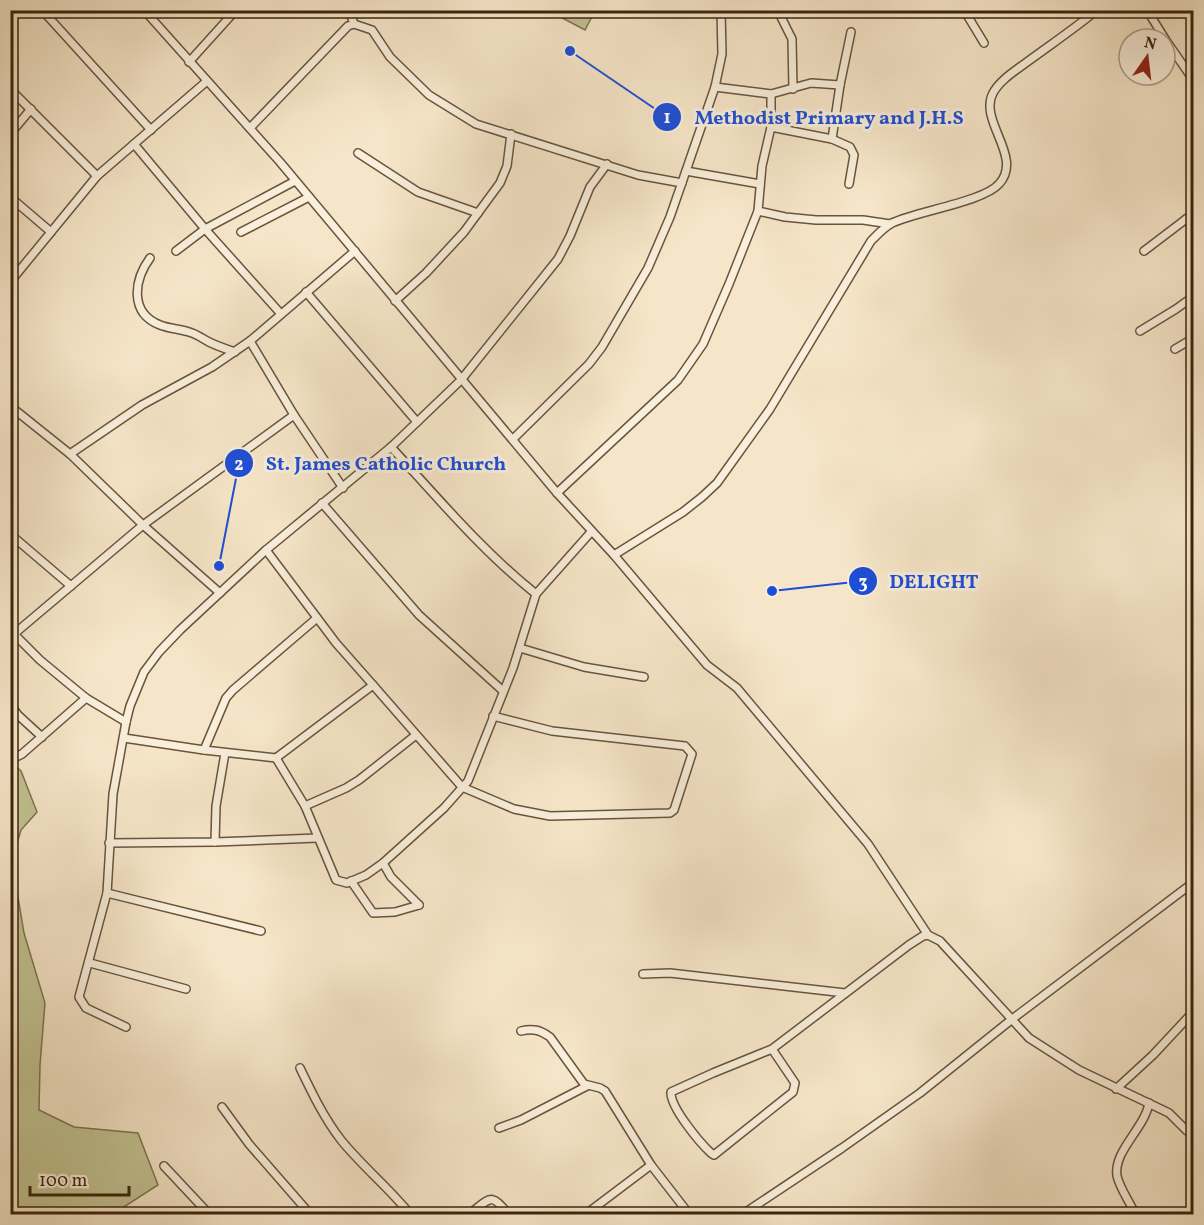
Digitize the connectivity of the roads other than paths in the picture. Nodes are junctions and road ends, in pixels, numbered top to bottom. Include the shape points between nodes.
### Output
1 (42, 10) edge
2 (144, 10) edge
3 (236, 10) edge
4 (349, 10) edge
5 (721, 10) edge
6 (964, 10) edge
7 (1097, 10) edge
8 (1147, 10) edge
9 (781, 17) dead end
10 (354, 24) junction
11 (1158, 27) edge
12 (851, 32) dead end
13 (984, 43) dead end
14 (1177, 56) edge
15 (189, 62) junction
16 (207, 81) junction
17 (1194, 81) edge
18 (840, 86) junction
19 (715, 87) junction
20 (10, 89) edge
21 (793, 89) junction
22 (771, 94) junction
23 (31, 109) junction
24 (771, 127) junction
25 (250, 128) junction
26 (151, 130) junction
27 (10, 134) edge
28 (511, 134) junction
29 (832, 139) junction
30 (135, 144) junction
31 (358, 153) dead end
32 (607, 164) junction
33 (686, 171) junction
34 (97, 176) junction
35 (295, 181) junction
36 (682, 183) junction
37 (760, 184) junction
38 (849, 184) dead end
39 (309, 197) junction
40 (10, 198) edge
41 (758, 211) junction
42 (478, 213) junction
43 (1194, 213) edge
44 (1186, 219) junction
45 (890, 224) junction
46 (1194, 228) edge
47 (205, 229) junction
48 (51, 232) junction
49 (241, 232) dead end
50 (176, 251) dead end
51 (355, 251) junction
52 (1144, 251) dead end
53 (150, 258) dead end
54 (10, 282) edge
55 (306, 292) junction
56 (1194, 296) edge
57 (395, 301) junction
58 (281, 314) junction
59 (1140, 331) dead end
60 (249, 341) junction
61 (1194, 341) edge
62 (1175, 349) dead end
63 (235, 352) junction
64 (461, 380) junction
65 (10, 406) edge
66 (294, 415) junction
67 (417, 422) junction
68 (513, 439) junction
69 (392, 447) junction
70 (70, 454) junction
71 (343, 488) junction
72 (557, 493) junction
73 (322, 503) junction
74 (143, 525) junction
75 (591, 532) junction
76 (10, 534) edge
77 (266, 550) junction
78 (614, 555) junction
79 (71, 586) junction
80 (220, 593) junction
81 (536, 594) junction
82 (317, 618) junction
83 (12, 634) edge
84 (520, 648) junction
85 (644, 677) dead end
86 (373, 685) junction
87 (503, 692) junction
88 (86, 698) junction
89 (10, 705) edge
90 (493, 716) junction
91 (126, 722) junction
92 (416, 735) junction
93 (42, 737) junction
94 (124, 738) junction
95 (204, 750) junction
96 (225, 753) junction
97 (276, 758) junction
98 (10, 760) edge
99 (462, 787) junction
100 (304, 806) junction
101 (317, 838) junction
102 (215, 842) junction
103 (109, 843) junction
104 (383, 863) junction
105 (351, 881) junction
106 (1194, 882) edge
107 (107, 893) junction
108 (261, 931) dead end
109 (928, 935) junction
110 (90, 963) junction
111 (643, 974) dead end
112 (186, 989) dead end
113 (845, 993) junction
114 (1194, 1011) edge
115 (1011, 1020) junction
116 (126, 1027) dead end
117 (521, 1030) dead end
118 (772, 1049) junction
119 (300, 1068) dead end
120 (587, 1086) junction
121 (1116, 1089) junction
122 (1149, 1103) junction
123 (222, 1107) dead end
124 (500, 1128) dead end
125 (1194, 1133) edge
126 (651, 1165) junction
127 (164, 1166) dead end
128 (209, 1215) edge
129 (310, 1215) edge
130 (410, 1215) edge
131 (469, 1215) edge
132 (508, 1215) edge
133 (586, 1215) edge
134 (689, 1215) edge
135 (743, 1215) edge
136 (1135, 1215) edge

1 - 26 street
2 - 15 street
3 - 15 street
4 - 10 street
5 - 19 street via 722,54
6 - 13 street
7 - 45 street via 1012,73 992,95 993,120 1008,164 998,186
8 - 11 street
9 - 21 street via 792,39
10 - 25 street
10 - 28 street via 372,30 390,57 429,95 476,124
12 - 18 street
14 - 17 street
15 - 16 street
16 - 25 street
16 - 26 street
18 - 21 street via 811,83
18 - 29 street
19 - 22 street
19 - 33 street
20 - 23 street
21 - 22 street
22 - 24 street
23 - 27 street
23 - 34 street
24 - 29 street
24 - 37 street
25 - 35 street
26 - 30 street
28 - 32 street
28 - 42 street via 504,174
29 - 38 street via 852,149
30 - 34 street
30 - 47 street
31 - 42 street via 418,192
32 - 36 street via 638,175
32 - 64 street via 590,187 558,259
33 - 36 street
33 - 37 street
34 - 48 street
35 - 39 street
35 - 47 street
36 - 68 street via 648,268 611,334 589,364
37 - 41 street
39 - 49 street
39 - 51 street
40 - 48 street
41 - 45 street via 785,217
41 - 72 street via 718,310 678,380
42 - 57 street via 426,273
43 - 44 street
44 - 46 street
44 - 52 street
45 - 78 street via 859,257 770,409 717,483 683,512
47 - 50 street
47 - 58 street
48 - 54 street
51 - 55 street
51 - 57 street
53 - 63 street via 137,285 139,308 147,318
55 - 58 street
55 - 67 street
56 - 59 street
57 - 64 street
58 - 60 street
60 - 63 street
60 - 66 street
61 - 62 street
63 - 70 street via 142,405
64 - 67 street
64 - 68 street
65 - 70 street
66 - 71 street
66 - 74 street
67 - 69 street
68 - 72 street
69 - 71 street
69 - 81 street via 478,540
70 - 74 street
71 - 73 street
72 - 75 street
73 - 77 street
73 - 87 street via 419,615
74 - 79 street
74 - 80 street
75 - 78 street
75 - 81 street
76 - 79 street
77 - 80 street
77 - 82 street
78 - 109 street via 707,665 737,688 868,844
79 - 83 street
80 - 91 street via 149,666 136,689
81 - 84 street
82 - 86 street
82 - 95 street via 226,698
83 - 88 street
84 - 85 street via 584,667
84 - 87 street
86 - 92 street
86 - 97 street
87 - 90 street
88 - 91 street
88 - 93 street
89 - 93 street
90 - 99 street via 470,777
90 - 99 street via 552,731 685,746 692,754 674,810 550,816 514,809
91 - 94 street
92 - 99 street
92 - 100 street via 359,780
93 - 98 street
94 - 95 street
94 - 103 street
95 - 96 street
96 - 97 street
96 - 102 street via 216,806
97 - 100 street
99 - 104 street
100 - 101 street
101 - 102 street
101 - 105 street via 333,877 342,883
102 - 103 street
103 - 107 street
104 - 105 street
104 - 105 street via 391,877 419,905 372,913
106 - 115 street
107 - 108 street
107 - 110 street
109 - 113 street
109 - 115 street via 940,941
110 - 112 street
110 - 116 street via 81,1002
111 - 113 street via 670,973
113 - 118 street
114 - 121 street
115 - 121 street via 1052,1054
115 - 135 street via 920,1093
117 - 120 street via 536,1029 550,1037
118 - 118 street via 671,1092 679,1112 711,1154 794,1092 795,1083
119 - 130 street via 342,1141
120 - 124 street
120 - 126 street via 604,1091
121 - 122 street
122 - 125 street
122 - 136 street via 1147,1114 1118,1164 1119,1180
123 - 129 street
126 - 133 street
126 - 134 street
127 - 128 street
131 - 132 street via 490,1199 499,1202

